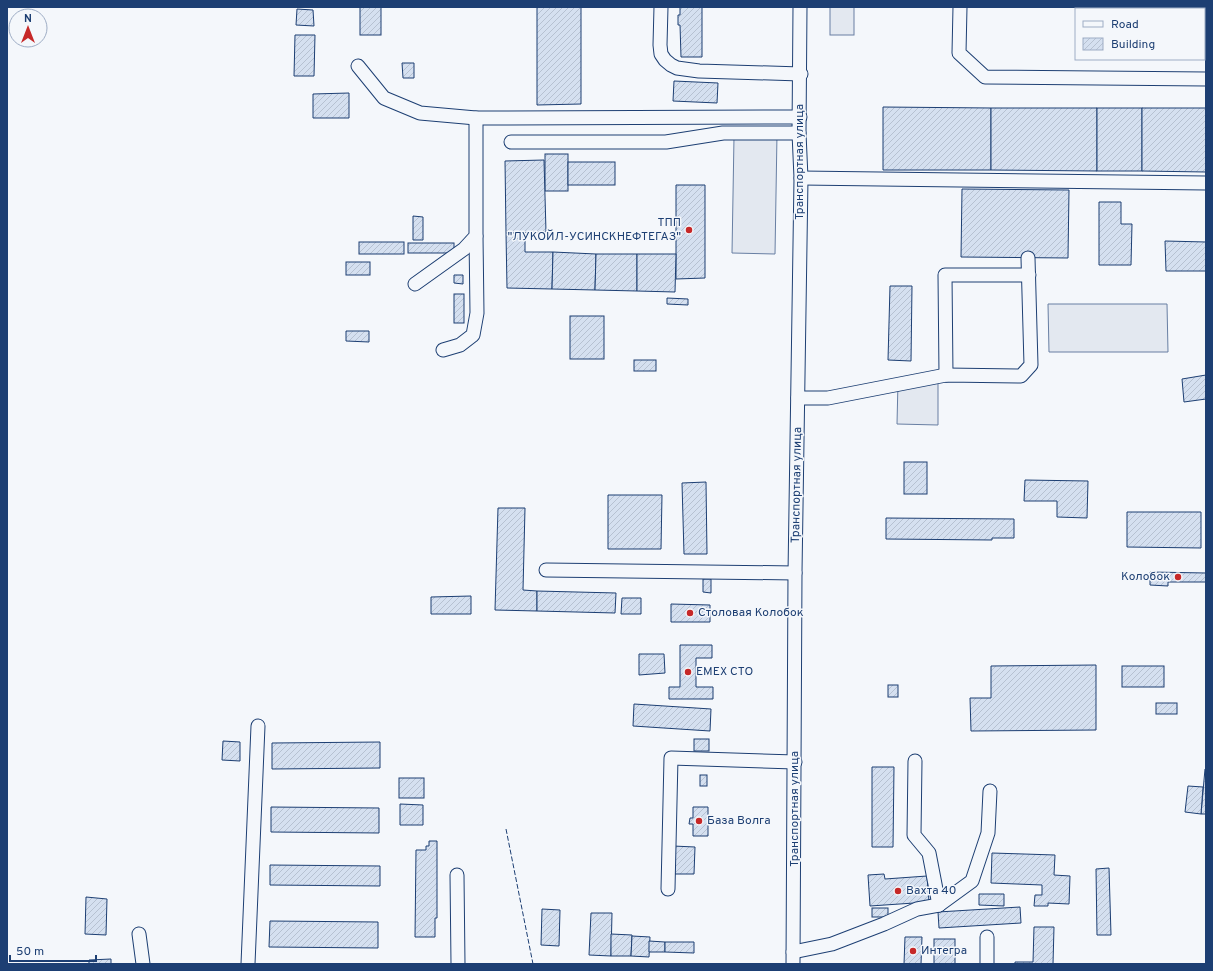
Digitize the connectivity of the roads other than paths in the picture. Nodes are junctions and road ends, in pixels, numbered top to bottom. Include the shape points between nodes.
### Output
1 (661, 7) edge
2 (800, 7) edge
3 (960, 7) edge
4 (358, 66) dead end
5 (801, 74) junction
6 (1206, 79) edge
7 (800, 117) junction
8 (476, 118) junction
9 (800, 133) junction
10 (511, 142) dead end
11 (801, 178) junction
12 (1206, 183) edge
13 (476, 236) junction
14 (1028, 258) dead end
15 (1029, 275) junction
16 (415, 284) dead end
17 (443, 350) dead end
18 (946, 375) junction
19 (798, 398) junction
20 (546, 570) dead end
21 (795, 573) junction
22 (258, 726) dead end
23 (915, 761) dead end
24 (795, 762) junction
25 (990, 791) dead end
26 (457, 875) dead end
27 (668, 889) dead end
28 (939, 905) junction
29 (139, 934) dead end
30 (988, 937) dead end
31 (793, 958) edge
32 (143, 964) edge
33 (248, 964) edge
34 (458, 964) edge
35 (986, 964) edge

1 - 5 street via 660,45 665,60 671,66 699,71
2 - 5 street, Транспортная улица
3 - 6 street via 959,53 986,77
4 - 8 street via 384,98 420,113
5 - 7 street, Транспортная улица
7 - 8 street
7 - 9 street, Транспортная улица
8 - 13 street
9 - 10 street via 723,134 666,142
9 - 11 street, Транспортная улица
11 - 12 street
11 - 19 street, Транспортная улица
13 - 16 street via 464,249
13 - 17 street via 477,313 473,335 460,345
14 - 15 street
15 - 18 street via 1031,365 1021,376
15 - 18 street via 945,275
18 - 19 street via 828,398
19 - 21 street, Транспортная улица
20 - 21 street
21 - 24 street, Транспортная улица
22 - 33 street
23 - 28 street via 914,835 929,853
24 - 27 street via 671,758
24 - 31 street, Транспортная улица
25 - 28 street via 988,833 972,881
26 - 34 street
28 - 31 street via 917,910
29 - 32 street
30 - 35 street

